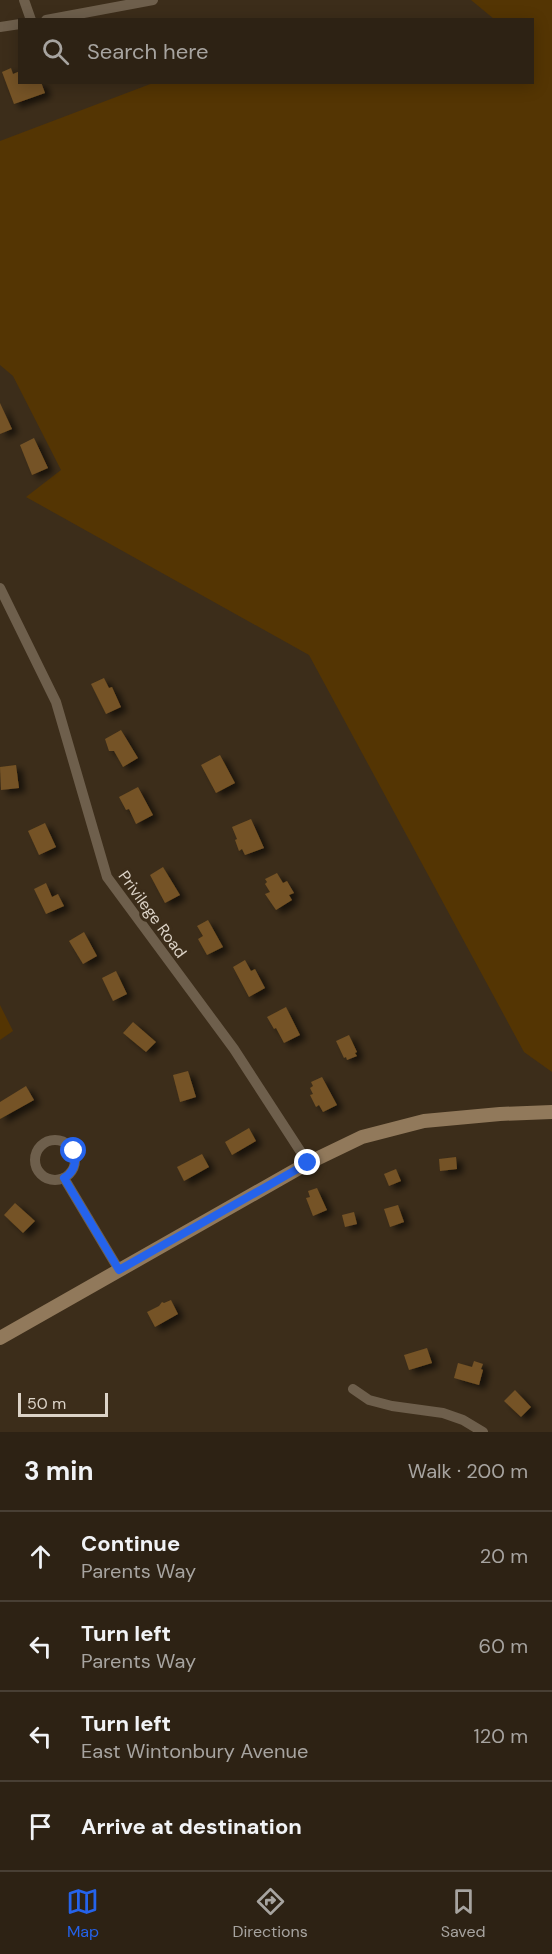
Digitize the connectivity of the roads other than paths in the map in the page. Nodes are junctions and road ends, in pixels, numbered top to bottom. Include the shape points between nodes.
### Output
1 (24, 0) edge
2 (153, 0) edge
3 (30, 18) edge
4 (57, 18) edge
5 (18, 24) edge
6 (0, 27) edge
7 (0, 588) edge
8 (552, 1112) edge
9 (308, 1163) junction
10 (64, 1178) dead end
11 (119, 1270) junction
12 (0, 1338) edge
13 (353, 1389) dead end
14 (483, 1432) edge

1 - 3 street
2 - 4 street
5 - 6 street
7 - 9 street, Privilege Road via 56,702 107,877 234,1049
8 - 9 main road via 424,1121 362,1137
9 - 11 main road
10 - 11 street
11 - 12 main road
13 - 14 street via 369,1401 443,1413

